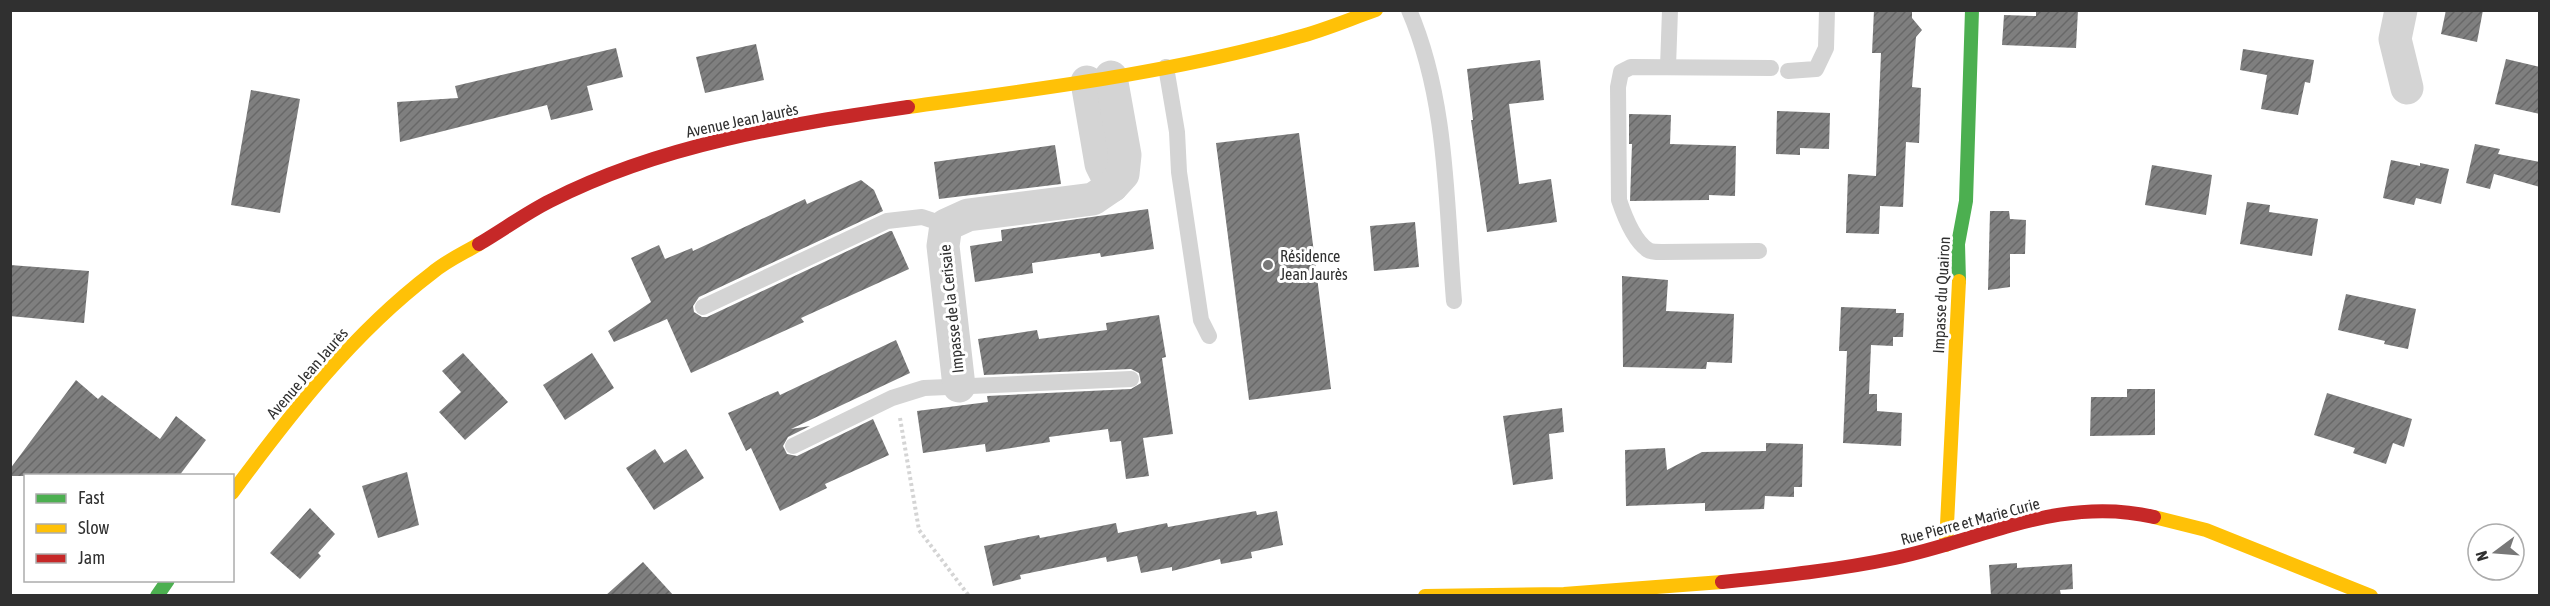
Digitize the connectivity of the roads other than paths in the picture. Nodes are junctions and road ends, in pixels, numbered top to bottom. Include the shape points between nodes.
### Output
1 (1376, 10) edge
2 (1410, 10) edge
3 (1670, 10) edge
4 (1827, 10) edge
5 (1972, 10) edge
6 (2401, 10) edge
7 (1668, 66) junction
8 (1166, 67) junction
9 (1771, 68) dead end
10 (1788, 71) dead end
11 (1099, 80) junction
12 (2407, 88) dead end
13 (946, 225) junction
14 (1760, 251) dead end
15 (1454, 301) dead end
16 (703, 308) dead end
17 (1209, 336) dead end
18 (1131, 380) dead end
19 (959, 386) junction
20 (793, 446) dead end
21 (234, 490) edge
22 (1947, 545) junction
23 (167, 582) edge
24 (1564, 595) edge
25 (157, 596) edge
26 (1425, 596) edge
27 (2371, 596) edge

1 - 8 street, Avenue Jean Jaurès via 1299,37
2 - 15 lane via 1437,100
3 - 7 lane
4 - 10 lane via 1826,48 1816,69
5 - 22 street, Impasse du Quairon via 1966,201 1958,244
6 - 12 street via 2395,39
7 - 9 lane
7 - 14 lane via 1631,67 1621,72 1619,200 1625,217 1649,251
8 - 11 street, Avenue Jean Jaurès
8 - 17 lane via 1201,320
11 - 13 street, Impasse de la Cerisaie via 1101,164 1112,186 1093,199 968,215
11 - 21 street, Avenue Jean Jaurès via 833,118 719,139 633,165 550,201 434,271 382,314 291,413
13 - 16 lane via 922,217 887,221
13 - 19 street, Impasse de la Cerisaie via 943,246
18 - 19 lane
19 - 20 lane via 924,388 892,398
22 - 24 street, Rue Pierre et Marie Curie via 1813,572
22 - 27 street, Rue Pierre et Marie Curie via 2014,523 2071,513 2135,513 2206,530
23 - 25 street
24 - 26 street, Rue Pierre et Marie Curie

